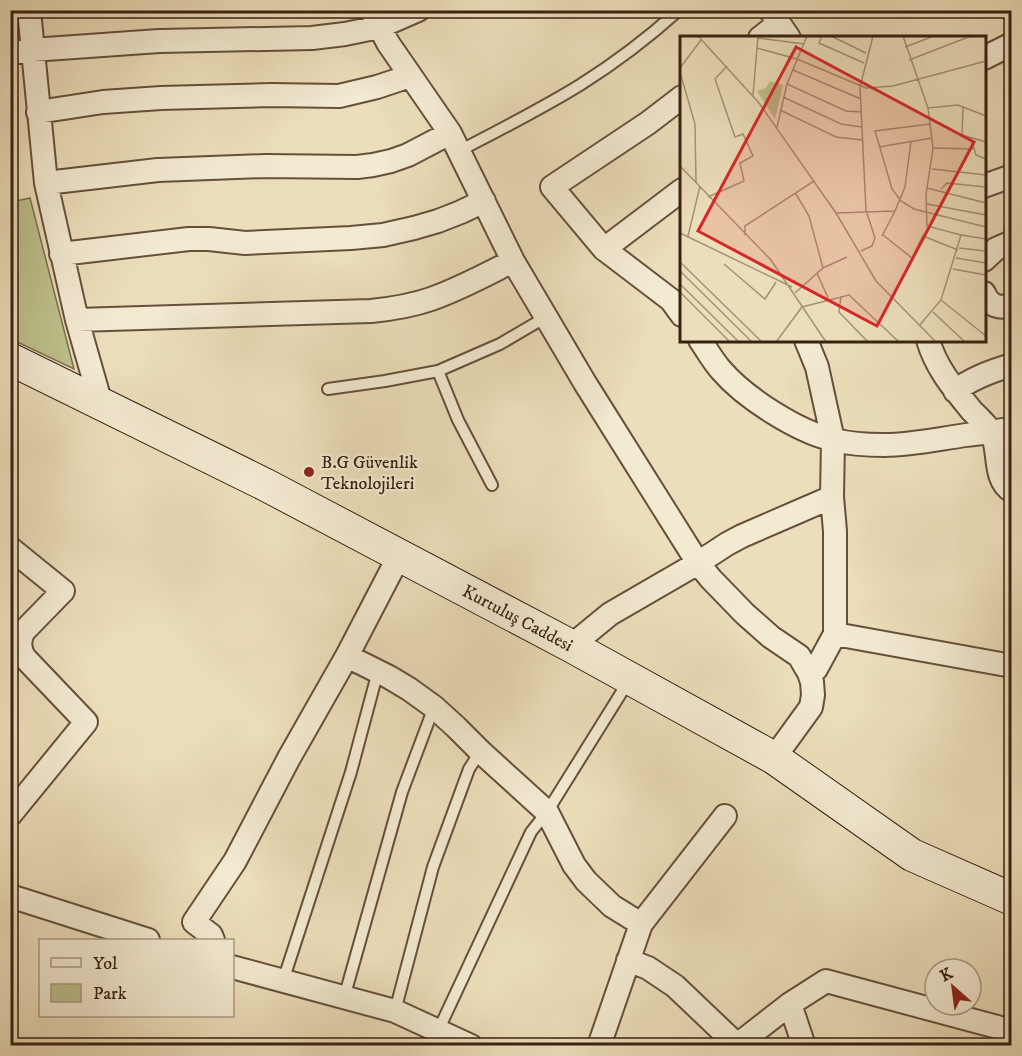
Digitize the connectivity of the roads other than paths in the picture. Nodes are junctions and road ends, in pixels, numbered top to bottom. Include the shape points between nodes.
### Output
1 (28, 10) edge
2 (418, 10) edge
3 (679, 10) edge
4 (375, 19) edge
5 (779, 24) edge
6 (763, 36) edge
7 (1011, 44) edge
8 (21, 51) edge
9 (986, 57) edge
10 (410, 76) junction
11 (680, 98) edge
12 (38, 112) junction
13 (454, 142) junction
14 (1011, 176) edge
15 (46, 183) junction
16 (986, 185) edge
17 (680, 191) edge
18 (484, 201) junction
19 (1011, 242) edge
20 (604, 249) junction
21 (61, 254) junction
22 (986, 258) edge
23 (513, 261) junction
24 (986, 297) edge
25 (1011, 305) edge
26 (680, 314) edge
27 (546, 317) junction
28 (77, 320) junction
29 (701, 342) edge
30 (807, 342) edge
31 (929, 342) edge
32 (10, 359) edge
33 (1011, 365) edge
34 (438, 371) junction
35 (328, 389) dead end
36 (955, 391) junction
37 (101, 404) junction
38 (1002, 430) edge
39 (833, 440) junction
40 (492, 485) dead end
41 (1011, 491) edge
42 (832, 497) junction
43 (10, 548) edge
44 (399, 556) junction
45 (698, 563) junction
46 (835, 634) junction
47 (571, 646) junction
48 (347, 656) junction
49 (1011, 666) edge
50 (378, 671) junction
51 (809, 673) junction
52 (630, 679) junction
53 (434, 707) junction
54 (482, 753) junction
55 (774, 758) junction
56 (547, 812) junction
57 (10, 815) edge
58 (725, 816) dead end
59 (10, 896) edge
60 (1011, 899) edge
61 (641, 924) junction
62 (145, 939) edge
63 (213, 939) edge
64 (628, 960) junction
65 (234, 968) edge
66 (283, 981) junction
67 (344, 998) junction
68 (790, 1004) junction
69 (394, 1011) junction
70 (438, 1031) junction
71 (1011, 1031) edge
72 (737, 1045) edge
73 (471, 1046) edge
74 (599, 1046) edge
75 (804, 1046) edge

1 - 8 street
2 - 4 street
3 - 13 lane via 618,59 542,108
4 - 8 street via 345,34 312,38 159,41
4 - 10 street
5 - 6 street
7 - 9 street
8 - 12 street
10 - 12 street via 339,96 161,98
10 - 13 street
11 - 20 street via 552,187
12 - 15 street
13 - 15 street via 357,167 158,170
13 - 18 street
14 - 16 street
15 - 21 street
17 - 20 street
18 - 21 street via 438,221 383,235 245,243 189,239
18 - 23 street
19 - 22 street
20 - 26 street via 671,300
21 - 28 street
23 - 27 street
23 - 28 street via 433,299 390,309
24 - 25 street via 995,306
27 - 34 lane via 500,344
27 - 45 street
28 - 37 street
29 - 39 street via 721,370 742,390 787,420
30 - 39 street via 817,367
31 - 36 street
32 - 37 main road, Kurtuluş Caddesi
33 - 36 street via 983,374
34 - 35 lane
34 - 40 lane
36 - 38 street
37 - 44 main road, Kurtuluş Caddesi
38 - 39 street via 909,444 866,445
38 - 41 street via 1003,483
39 - 42 street
42 - 45 street via 742,536
42 - 46 street via 836,531
43 - 57 street via 63,591 24,631 21,651 86,722
44 - 47 main road, Kurtuluş Caddesi
44 - 48 street
45 - 47 street via 609,614
45 - 51 street via 745,614 799,656
46 - 49 street
46 - 51 street via 816,669
47 - 52 main road, Kurtuluş Caddesi
48 - 50 street
48 - 63 street via 235,861 194,921
50 - 53 street
50 - 66 lane via 351,772
51 - 55 street via 811,707
52 - 55 main road, Kurtuluş Caddesi
52 - 56 lane
53 - 54 street
53 - 67 lane via 402,792
54 - 56 street
54 - 69 lane via 469,769 433,867
55 - 60 main road, Kurtuluş Caddesi via 912,855
56 - 61 street via 586,881 612,906
56 - 70 lane via 531,832
58 - 61 street
59 - 62 street
61 - 64 street
64 - 72 street via 675,986
64 - 74 street
65 - 66 street
66 - 67 street
67 - 69 street
68 - 71 street via 826,981
68 - 72 street
68 - 75 street
69 - 70 street
70 - 73 street

